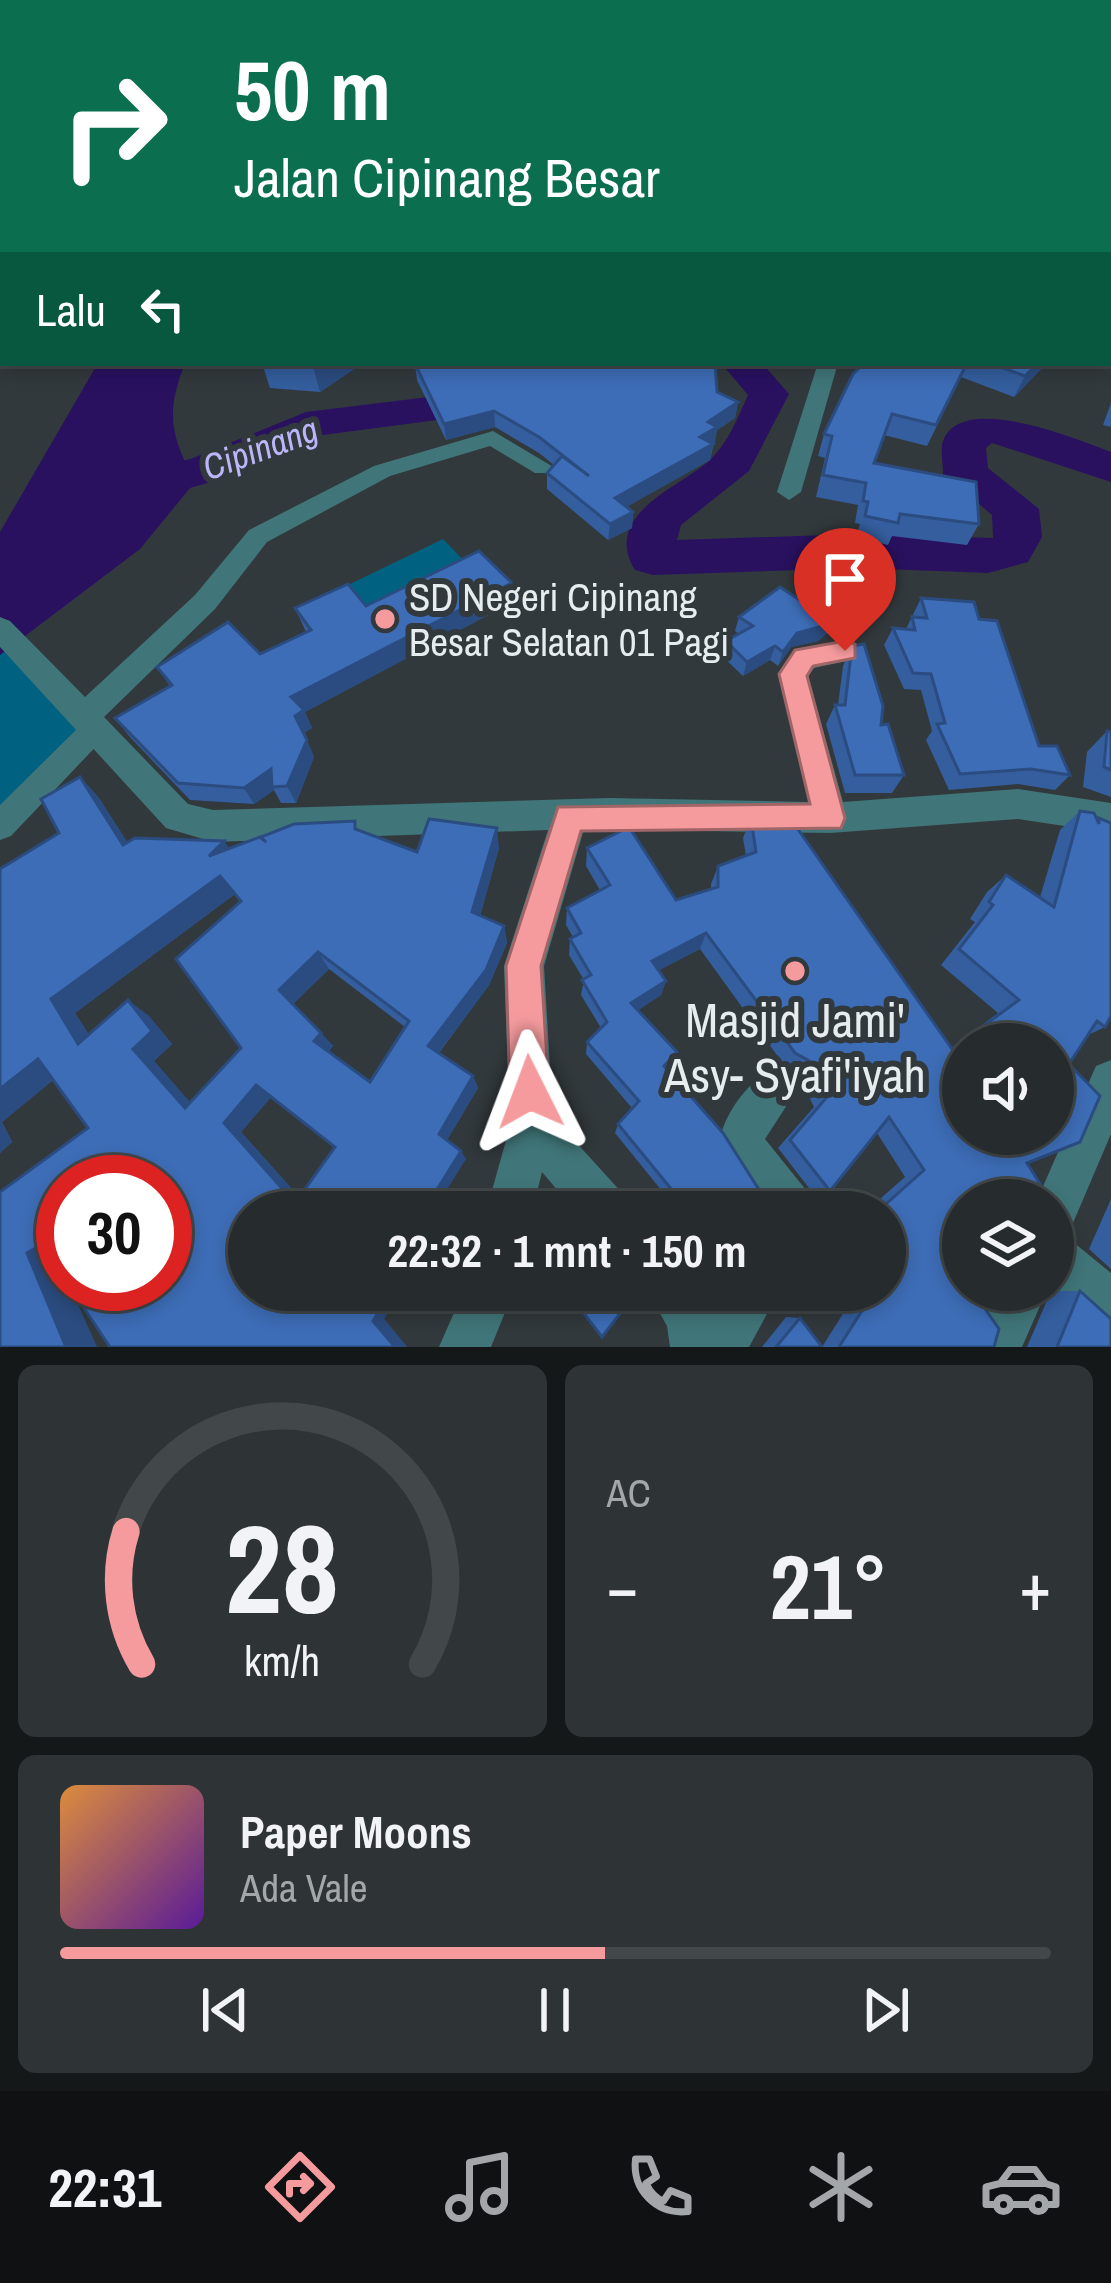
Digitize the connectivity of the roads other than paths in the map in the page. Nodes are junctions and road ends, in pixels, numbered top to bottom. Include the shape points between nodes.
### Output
1 (827, 366) edge
2 (543, 468) dead end
3 (789, 492) dead end
4 (0, 628) edge
5 (845, 651) dead end
6 (81, 714) junction
7 (569, 817) junction
8 (830, 818) junction
9 (1111, 818) edge
10 (0, 826) edge
11 (1111, 1081) edge
12 (777, 1088) dead end
13 (532, 1126) junction
14 (1070, 1179) edge
15 (515, 1191) edge
16 (589, 1191) edge
17 (777, 1191) edge
18 (1074, 1273) edge
19 (1111, 1306) edge
20 (480, 1311) edge
21 (687, 1311) edge
22 (742, 1311) edge
23 (1012, 1311) edge
24 (465, 1347) edge
25 (696, 1347) edge
26 (719, 1347) edge
27 (996, 1347) edge

1 - 3 street
2 - 6 street via 487,438 343,488 258,536 205,602
4 - 6 street
5 - 8 street via 805,658 793,674
6 - 7 street via 178,817 214,826
6 - 10 street
7 - 8 street
7 - 13 street via 524,966
8 - 9 street via 1018,804
11 - 14 street
12 - 17 street via 741,1145
13 - 15 street
13 - 16 street
18 - 19 street
20 - 24 street
21 - 25 street
22 - 26 street
23 - 27 street

